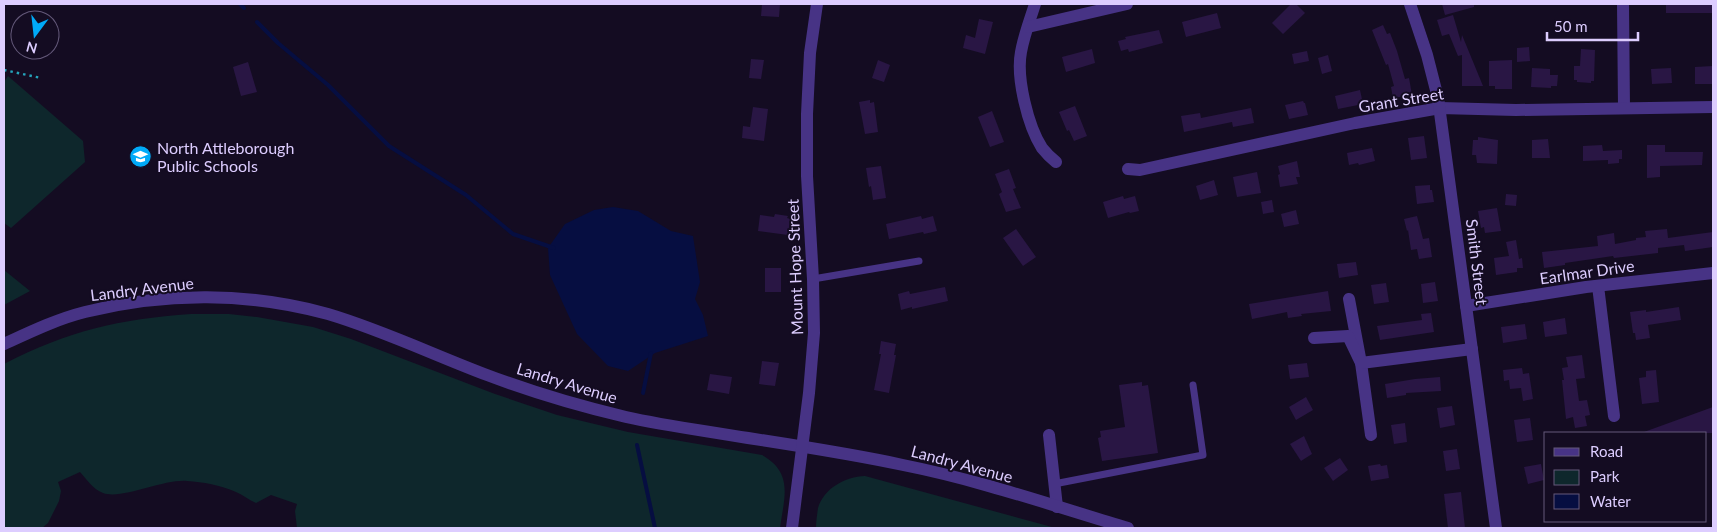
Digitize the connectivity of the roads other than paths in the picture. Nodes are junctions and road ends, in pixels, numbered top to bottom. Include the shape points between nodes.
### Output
1 (817, 4) edge
2 (1035, 4) edge
3 (1127, 4) edge
4 (1410, 4) edge
5 (1623, 4) edge
6 (1028, 27) junction
7 (1713, 106) edge
8 (1440, 108) junction
9 (1624, 108) junction
10 (1056, 162) dead end
11 (1128, 170) dead end
12 (920, 261) dead end
13 (1713, 273) edge
14 (813, 278) junction
15 (1598, 286) junction
16 (1349, 299) dead end
17 (1466, 306) junction
18 (1314, 338) dead end
19 (4, 344) edge
20 (1472, 349) junction
21 (1361, 362) junction
22 (1192, 385) dead end
23 (1614, 416) dead end
24 (1049, 435) dead end
25 (1371, 435) dead end
26 (801, 446) junction
27 (1054, 484) junction
28 (1056, 507) junction
29 (792, 528) edge
30 (1128, 528) edge
31 (1496, 528) edge

1 - 14 street, Mount Hope Street via 810,53 807,114
2 - 6 street
3 - 6 street
4 - 8 street, Smith Street
5 - 9 street
6 - 10 street via 1020,53 1022,96 1042,148
7 - 9 street, Grant Street
8 - 9 street, Grant Street
8 - 11 street, Grant Street
8 - 17 street, Smith Street
12 - 14 lane
13 - 15 street, Earlmar Drive
14 - 26 street, Mount Hope Street via 812,361
15 - 17 street, Earlmar Drive
15 - 23 street
16 - 21 street
17 - 20 street, Smith Street
18 - 21 street via 1348,336
19 - 26 street, Landry Avenue via 85,312 142,302 228,297 276,303 353,322 486,374 599,410 681,428
20 - 21 street
20 - 31 street, Smith Street
21 - 25 street
22 - 27 lane via 1202,455
24 - 27 street
26 - 28 street, Landry Avenue via 952,476
26 - 29 street, Mount Hope Street
27 - 28 street
28 - 30 street, Landry Avenue

